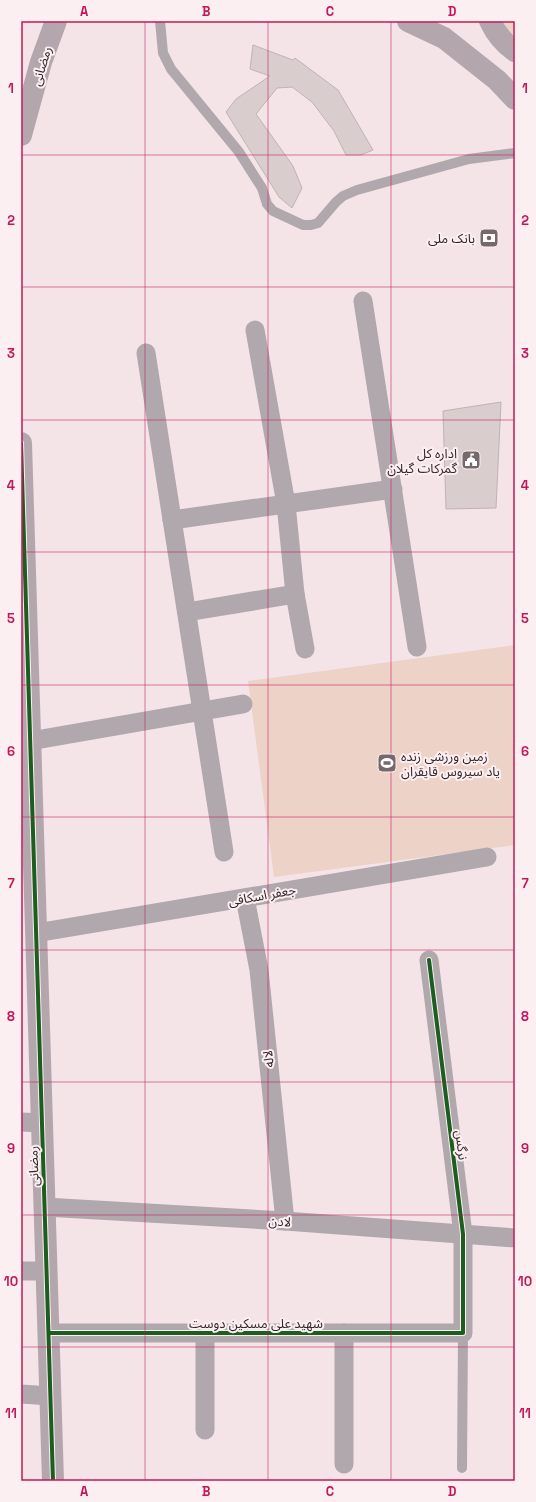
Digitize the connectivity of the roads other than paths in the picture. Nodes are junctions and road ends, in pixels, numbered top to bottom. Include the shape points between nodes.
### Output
1 (56, 21) edge
2 (160, 21) edge
3 (408, 21) edge
4 (490, 21) edge
5 (515, 52) edge
6 (515, 100) edge
7 (21, 135) edge
8 (515, 153) edge
9 (363, 301) dead end
10 (255, 330) dead end
11 (146, 353) dead end
12 (21, 443) edge
13 (393, 490) junction
14 (286, 504) junction
15 (172, 520) junction
16 (295, 594) junction
17 (187, 612) junction
18 (417, 647) dead end
19 (305, 649) dead end
20 (243, 704) dead end
21 (202, 711) junction
22 (26, 740) edge
23 (224, 852) dead end
24 (487, 857) dead end
25 (245, 898) junction
26 (36, 933) junction
27 (428, 960) dead end
28 (31, 1122) edge
29 (45, 1207) junction
30 (285, 1221) junction
31 (463, 1234) junction
32 (515, 1238) edge
33 (21, 1271) edge
34 (47, 1271) junction
35 (49, 1333) junction
36 (205, 1333) junction
37 (344, 1333) junction
38 (463, 1333) junction
39 (21, 1394) edge
40 (51, 1396) junction
41 (205, 1430) dead end
42 (344, 1464) dead end
43 (462, 1468) dead end
44 (53, 1481) edge

1 - 7 street, رمضانی via 41,62
2 - 8 lane via 163,53 171,69 239,152 262,188 267,204 273,211 303,225 318,223 336,202 357,190 469,158
3 - 6 street via 444,38 497,80
4 - 5 street via 499,37
9 - 13 street
10 - 14 street
11 - 15 street
12 - 22 street, رمضانی
13 - 14 street
13 - 18 street
14 - 15 street
14 - 16 street
15 - 17 street
16 - 17 street
16 - 19 street
17 - 21 street
20 - 21 street
21 - 22 street
21 - 23 street
22 - 26 street, رمضانی
24 - 25 street, جعفر اسکافی
25 - 26 street, جعفر اسکافی
25 - 30 street, لاله via 259,970
26 - 28 street, رمضانی
27 - 31 street, نرگس
28 - 29 street, رمضانی
29 - 30 street, لادن
29 - 34 street, رمضانی
30 - 31 street, لادن
31 - 32 street, لادن
31 - 38 street, نرگس
33 - 34 street
34 - 35 street, رمضانی
35 - 36 street, شهید علی مسکین دوست
35 - 40 street, رمضانی
36 - 37 street, شهید علی مسکین دوست
36 - 41 street
37 - 38 street, شهید علی مسکین دوست
37 - 42 street
38 - 43 lane
39 - 40 street
40 - 44 street, رمضانی

